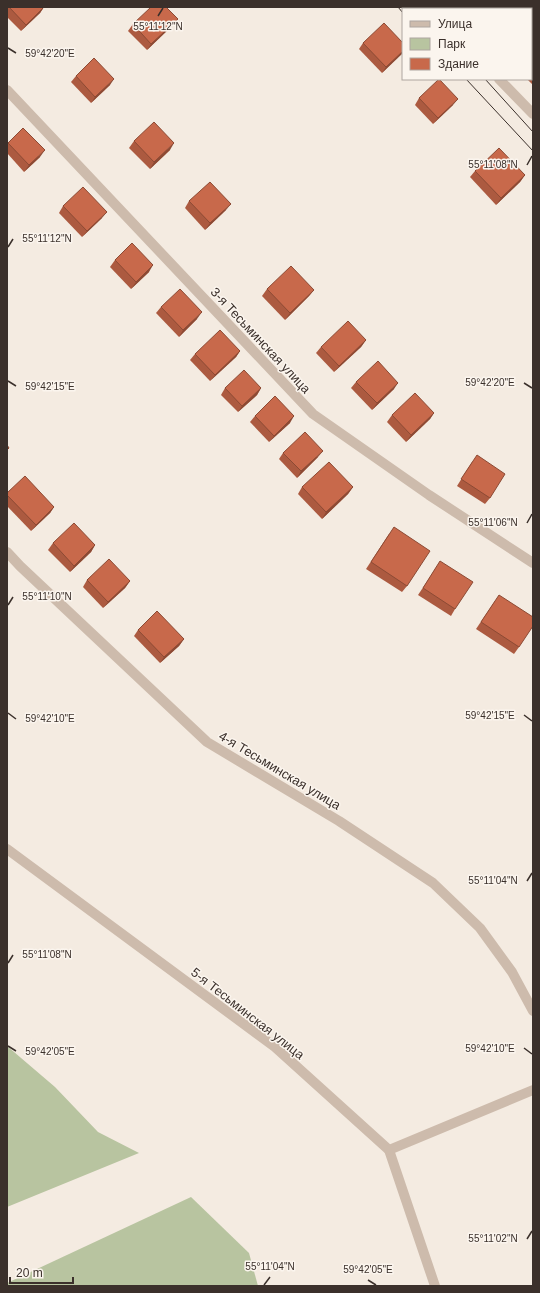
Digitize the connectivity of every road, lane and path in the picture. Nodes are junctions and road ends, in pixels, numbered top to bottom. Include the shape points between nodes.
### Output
1 (500, 80) edge
2 (7, 90) edge
3 (533, 114) edge
4 (7, 552) edge
5 (533, 563) edge
6 (7, 849) edge
7 (533, 1011) edge
8 (533, 1090) edge
9 (389, 1150) junction
10 (435, 1286) edge

1 - 3 street
2 - 5 street, 3-я Тесьминская улица via 313,414 429,495
4 - 7 street, 4-я Тесьминская улица via 208,742 339,821 433,883 480,928 512,972
6 - 9 street, 5-я Тесьминская улица via 275,1047
8 - 9 street
9 - 10 street, 5-я Тесьминская улица

